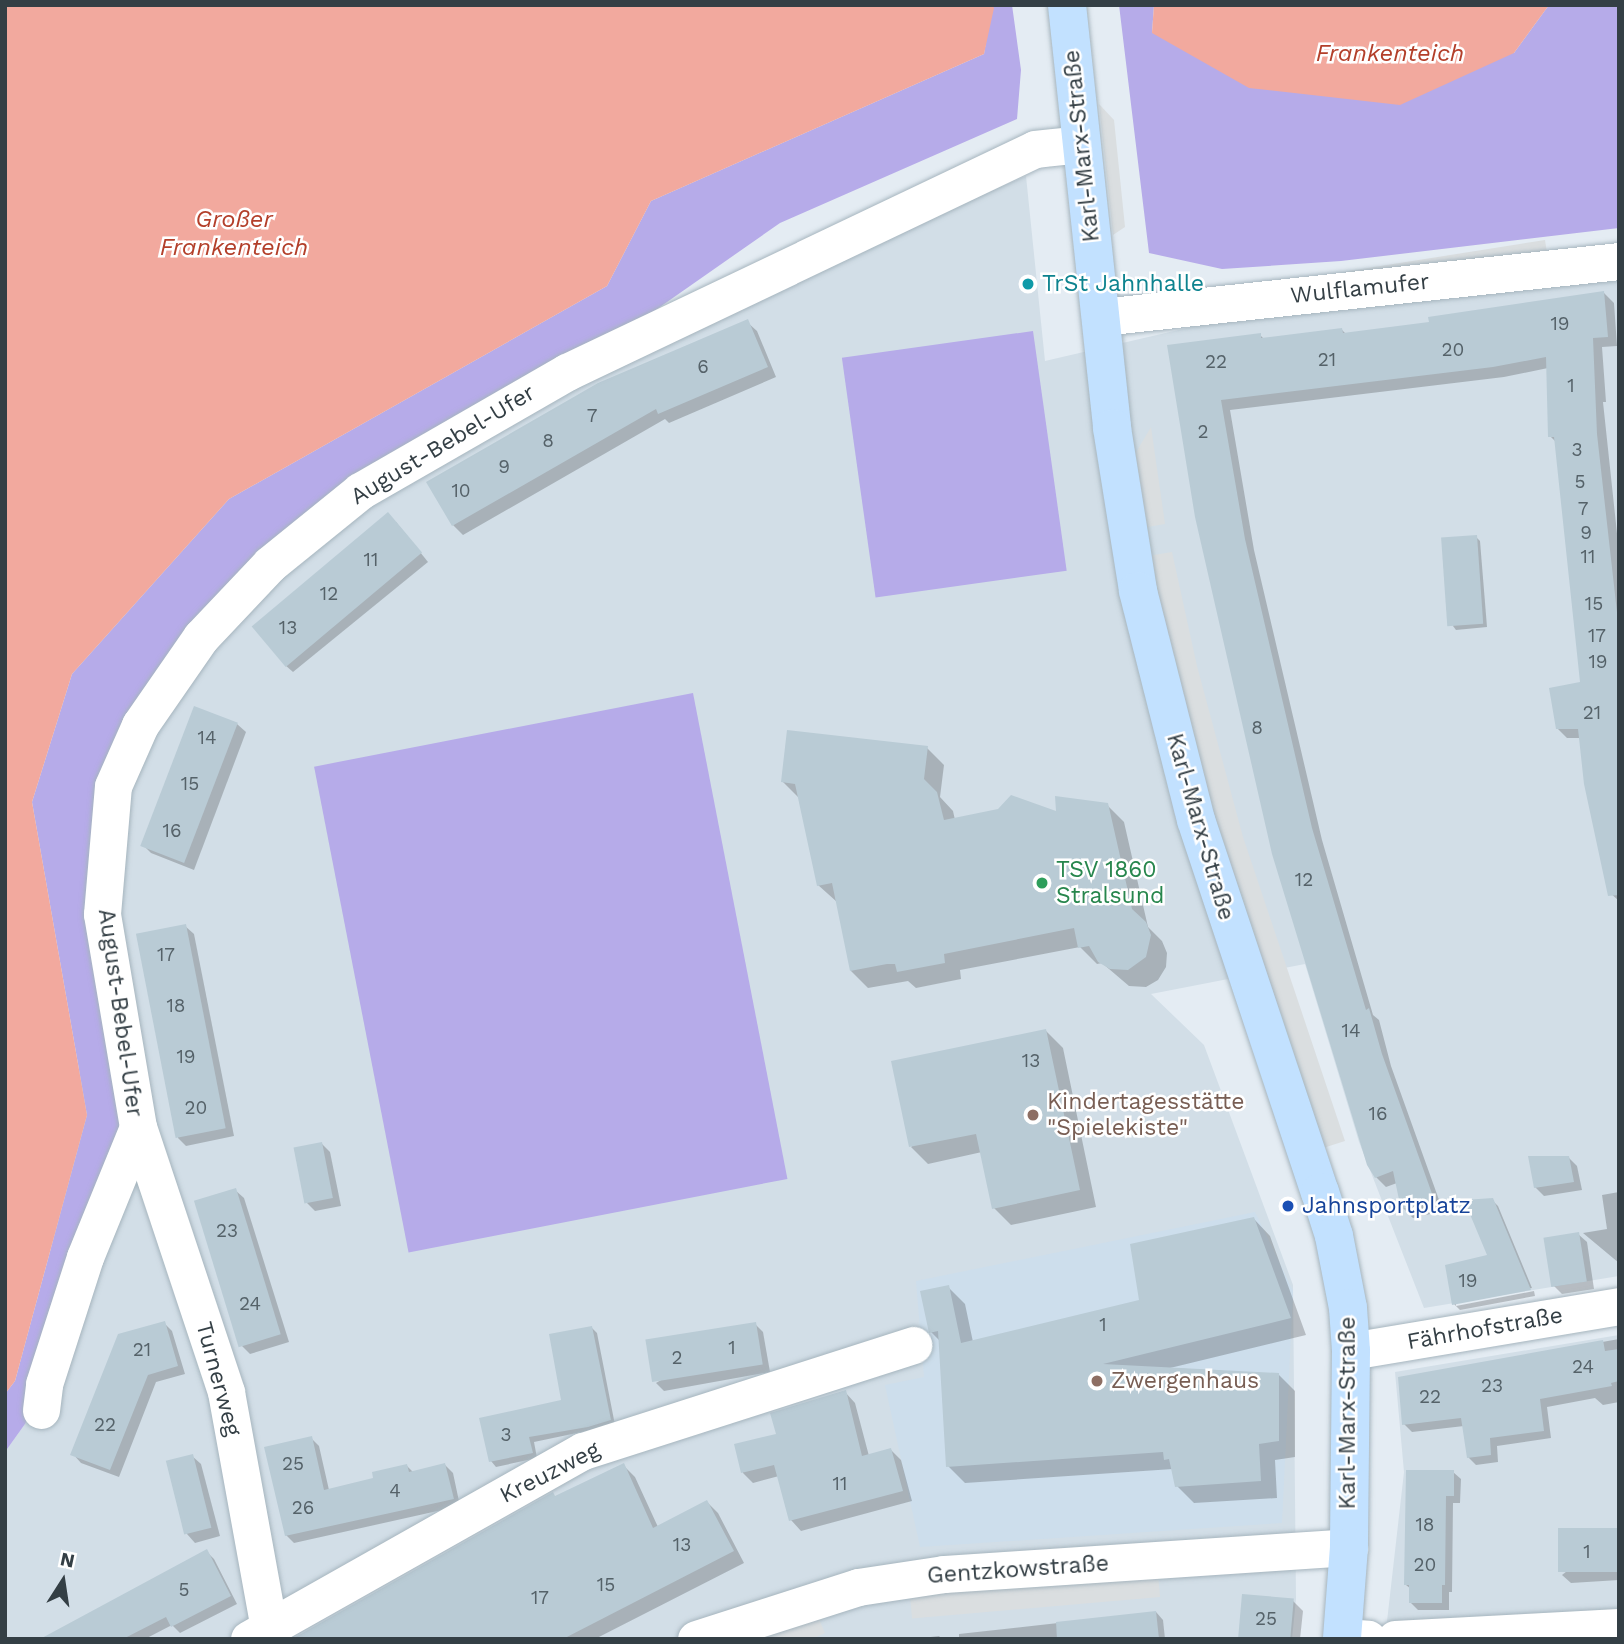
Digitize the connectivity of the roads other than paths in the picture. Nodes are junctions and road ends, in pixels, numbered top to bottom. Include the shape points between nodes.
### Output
1 (1067, 5) edge
2 (1081, 144) junction
3 (1619, 261) edge
4 (1101, 317) junction
5 (138, 1127) junction
6 (1619, 1306) edge
7 (913, 1345) dead end
8 (1351, 1352) junction
9 (41, 1410) dead end
10 (1349, 1547) junction
11 (1619, 1627) edge
12 (263, 1635) edge
13 (1351, 1638) edge
14 (696, 1639) edge
15 (1395, 1639) edge

1 - 2 main road, Karl-Marx-Straße
2 - 4 main road, Karl-Marx-Straße
2 - 5 street, August-Bebel-Ufer via 1035,149 567,372 360,491 270,564 201,638 140,726 113,786 102,914
3 - 4 street, Wulflamufer
4 - 8 main road, Karl-Marx-Straße via 1119,483 1146,627 1212,876 1334,1236
5 - 9 street, August-Bebel-Ufer via 85,1256 44,1384
5 - 12 street, Turnerweg via 226,1392
6 - 8 street, Fährhofstraße
7 - 12 street, Kreuzweg via 583,1451
8 - 10 main road, Karl-Marx-Straße
10 - 13 main road, Karl-Marx-Straße
10 - 14 street, Gentzkowstraße via 944,1574 858,1587
11 - 15 street

